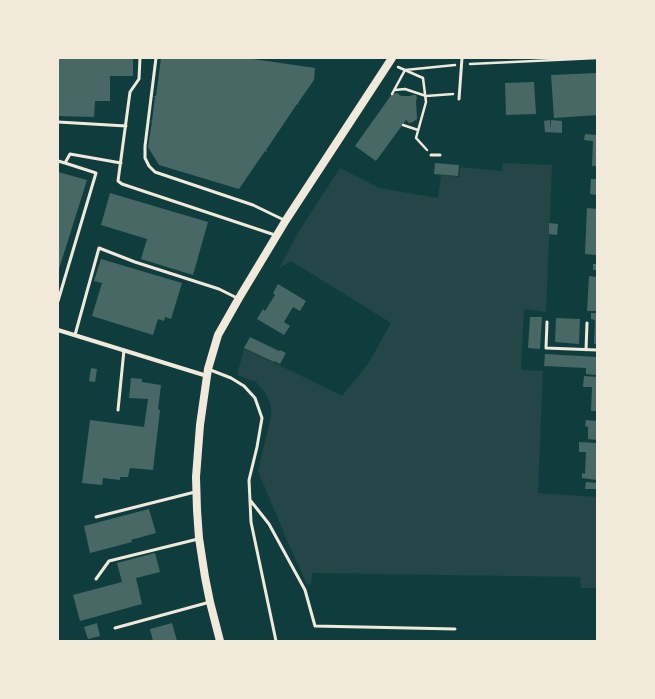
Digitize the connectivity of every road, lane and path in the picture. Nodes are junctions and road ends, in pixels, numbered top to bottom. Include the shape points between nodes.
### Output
1 (140, 58) edge
2 (156, 58) edge
3 (462, 58) edge
4 (597, 58) edge
5 (390, 61) edge
6 (461, 64) junction
7 (405, 70) junction
8 (395, 90) junction
9 (459, 93) junction
10 (392, 94) dead end
11 (426, 96) junction
12 (459, 99) dead end
13 (58, 122) edge
14 (403, 125) dead end
15 (126, 126) junction
16 (418, 130) junction
17 (431, 155) joint
18 (440, 155) dead end
19 (58, 161) edge
20 (121, 162) junction
21 (65, 163) junction
22 (286, 220) junction
23 (277, 236) junction
24 (239, 298) junction
25 (58, 301) edge
26 (548, 322) dead end
27 (587, 323) dead end
28 (58, 330) edge
29 (75, 335) junction
30 (124, 350) junction
31 (586, 350) junction
32 (597, 350) edge
33 (208, 372) junction
34 (118, 410) dead end
35 (197, 491) junction
36 (250, 500) junction
37 (96, 517) dead end
38 (200, 538) junction
39 (96, 579) dead end
40 (210, 602) junction
41 (115, 628) dead end
42 (455, 629) dead end
43 (220, 641) edge
44 (276, 641) edge

1 - 15 lane via 139,79 130,92
2 - 22 lane via 144,146 149,166 155,172 253,205
3 - 6 lane
4 - 6 path
5 - 7 path
5 - 22 main road
6 - 7 path
6 - 9 lane
7 - 8 path
7 - 11 path via 423,78
8 - 10 path
8 - 11 path via 405,89
9 - 11 path
9 - 12 lane
11 - 16 path
13 - 15 lane
14 - 16 path
15 - 20 lane
16 - 17 path via 416,138
17 - 18 lane
19 - 21 lane
20 - 21 lane via 70,154
20 - 23 lane via 118,181 122,184
21 - 25 lane via 96,173
22 - 23 main road
23 - 24 main road
24 - 29 lane via 99,248
24 - 33 main road via 218,336
26 - 31 lane via 546,348
27 - 31 lane
28 - 29 street
29 - 30 street
30 - 33 street
30 - 34 lane
31 - 32 lane
33 - 35 main road via 200,425
33 - 36 lane via 231,378 244,386 255,398 262,418 250,480
35 - 37 lane
35 - 38 main road
36 - 42 lane via 269,524 305,590 315,626
36 - 44 lane via 251,522
38 - 39 lane via 109,561
38 - 40 main road
40 - 41 lane
40 - 43 main road

